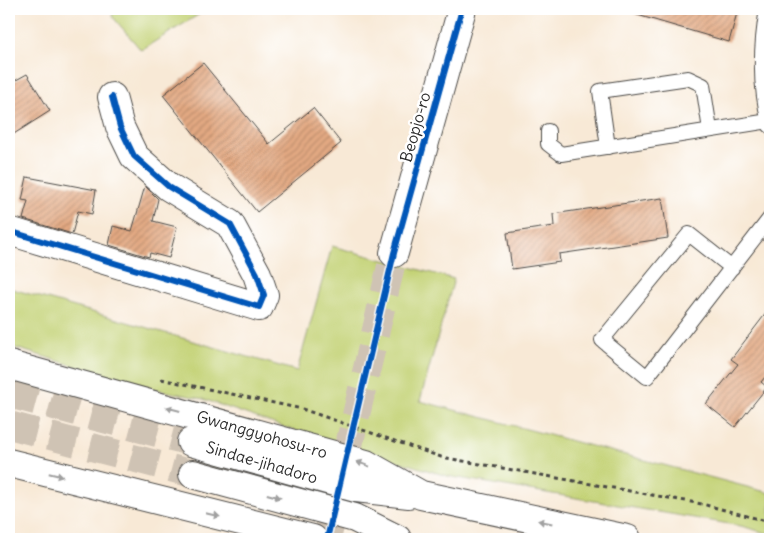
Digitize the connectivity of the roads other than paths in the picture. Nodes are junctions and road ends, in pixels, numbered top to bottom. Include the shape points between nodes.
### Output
1 (462, 9) edge
2 (767, 9) edge
3 (112, 97) dead end
4 (770, 123) edge
5 (710, 130) junction
6 (548, 131) dead end
7 (608, 147) junction
8 (770, 218) edge
9 (9, 231) edge
10 (394, 253) tunnel mouth
11 (732, 268) junction
12 (9, 365) edge
13 (191, 442) tunnel mouth
14 (9, 463) edge
15 (193, 474) tunnel mouth
16 (421, 495) junction
17 (312, 539) edge
18 (397, 539) edge
19 (627, 539) edge

1 - 10 main road, Beopjo-ro
2 - 4 lane via 761,70
3 - 9 main road via 120,127 134,156 169,187 230,224 257,274 264,295 259,307
4 - 5 lane
5 - 7 lane
5 - 7 lane via 703,85 688,78 600,90
6 - 7 lane via 548,144 560,154
8 - 11 lane
11 - 11 lane via 647,377 602,340 689,234
16 -> 12 main road, Gwanggyohosu-ro via 366,464
13 - 16 main road, Sindae-jihadoro via 356,488
14 -> 17 main road
15 -> 18 main road, Sindae-jihadoro via 355,518
19 -> 16 main road, Gwanggyohosu-ro

